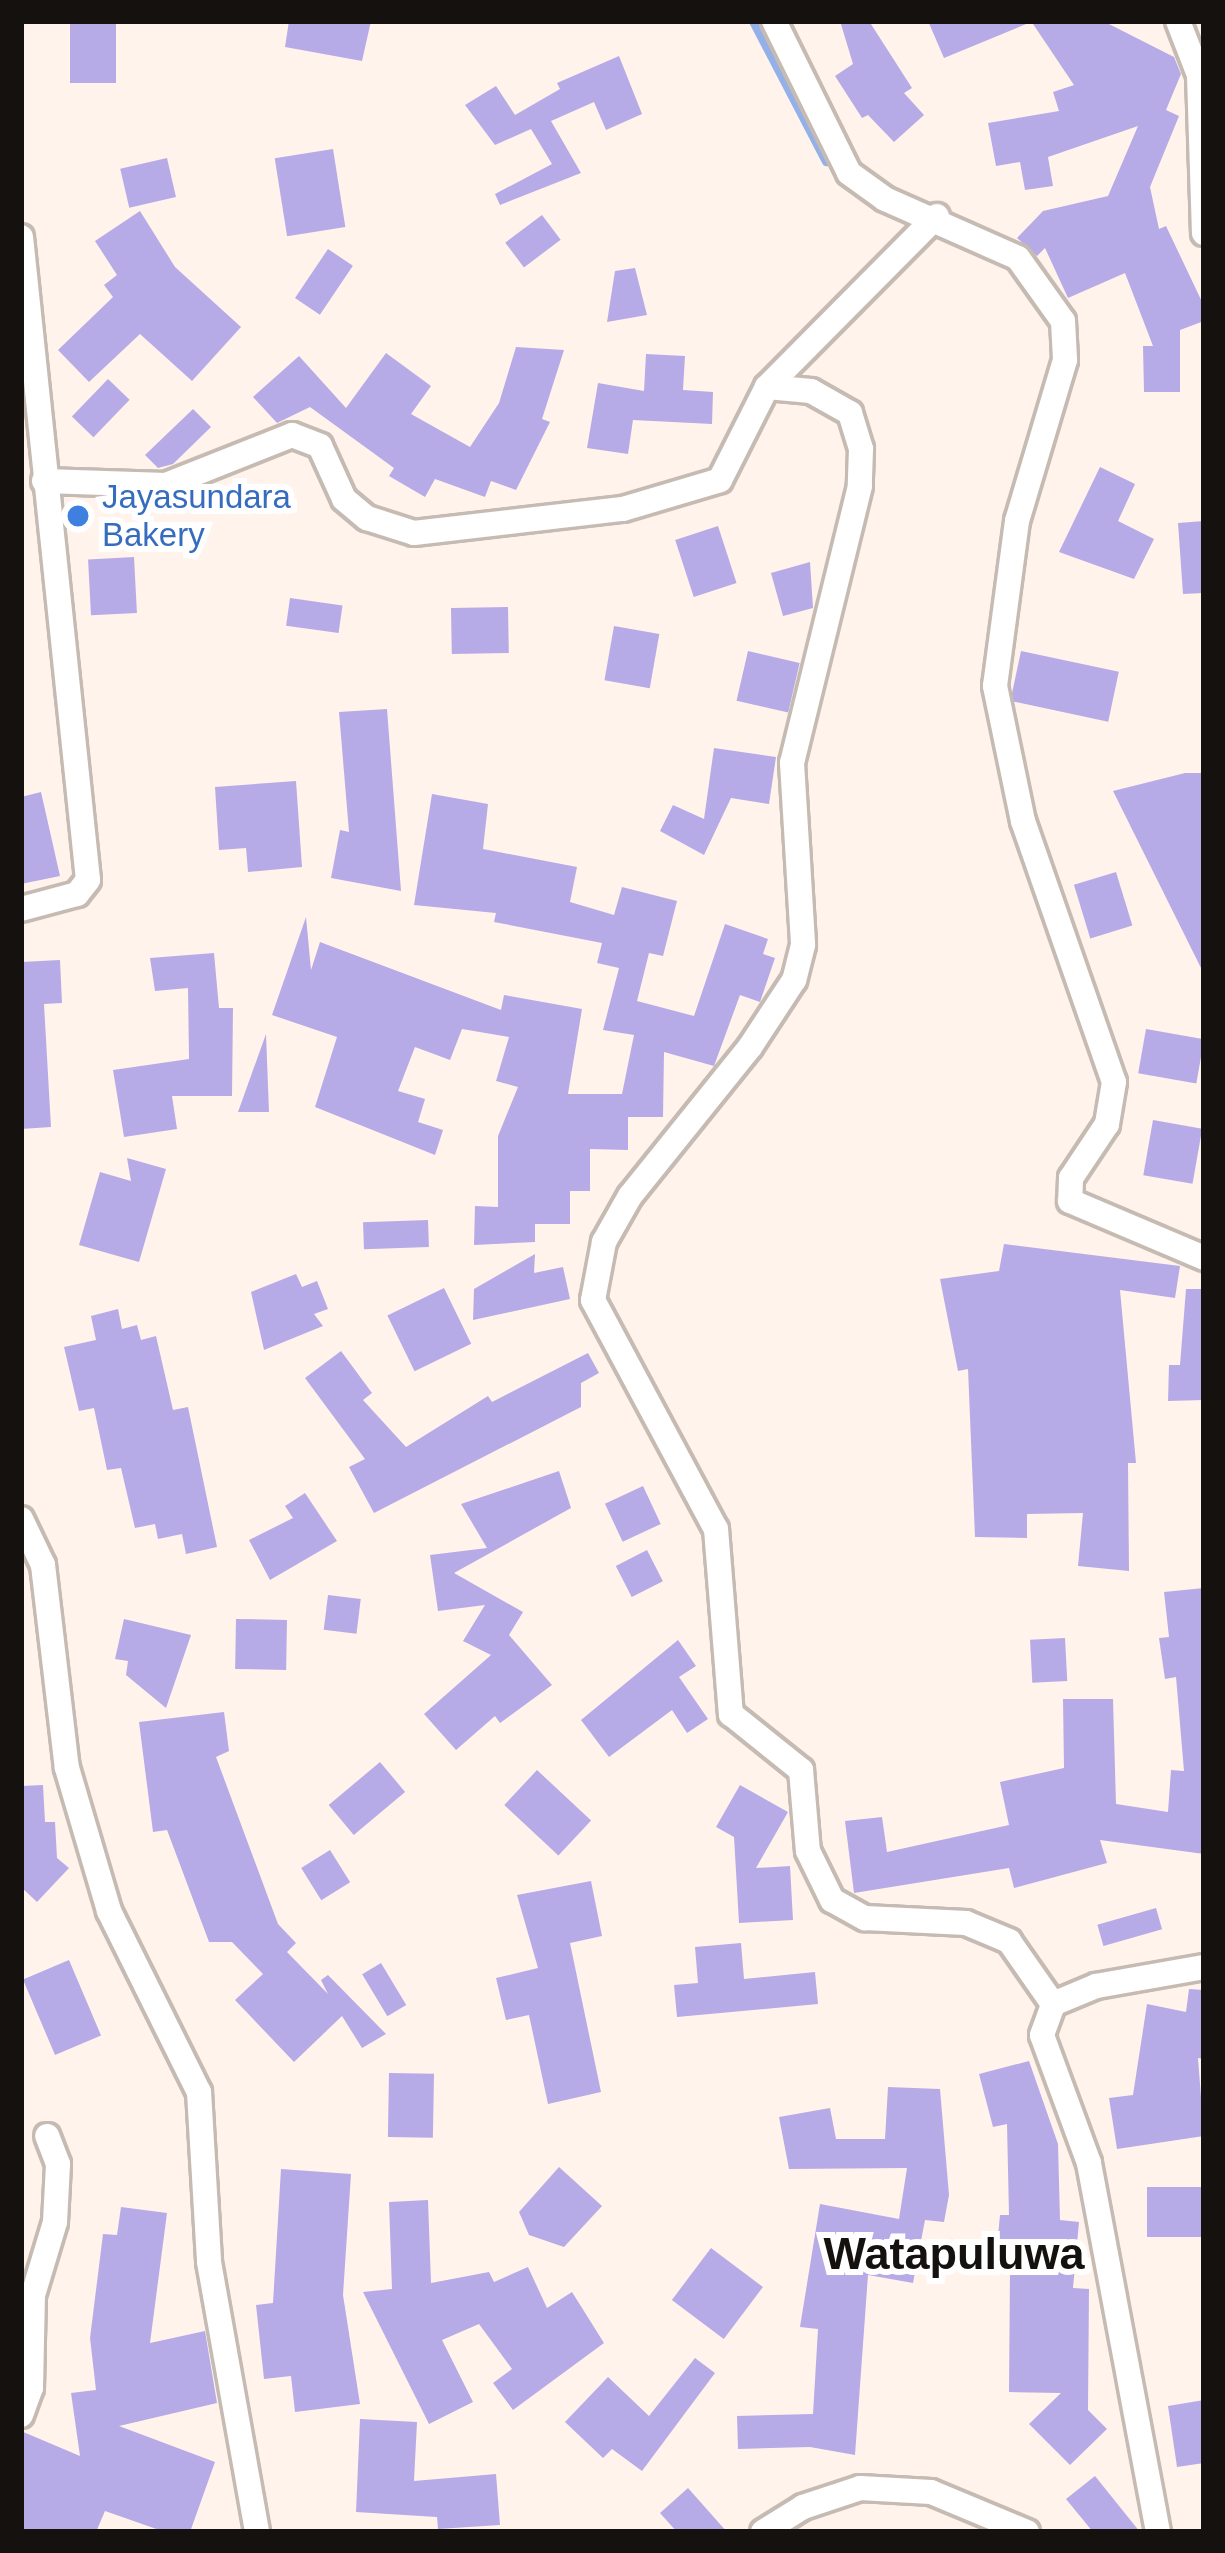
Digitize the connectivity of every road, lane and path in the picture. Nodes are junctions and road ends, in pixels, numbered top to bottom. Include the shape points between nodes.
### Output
1 (774, 21) edge
2 (1178, 21) edge
3 (937, 216) junction
4 (1204, 233) edge
5 (21, 237) edge
6 (767, 387) junction
7 (44, 481) junction
8 (21, 909) edge
9 (1204, 1258) edge
10 (21, 1519) edge
11 (1204, 1966) edge
12 (1053, 2004) junction
13 (47, 2136) dead end
14 (21, 2415) edge
15 (257, 2532) edge
16 (763, 2532) edge
17 (1027, 2532) edge
18 (1158, 2532) edge

1 - 3 street via 849,173 884,199
2 - 4 street via 1199,75
3 - 6 street
3 - 9 street via 1018,258 1063,321 1064,360 1017,521 995,686 1023,821 1114,1082 1107,1124 1071,1178 1070,1201
5 - 7 street
6 - 7 street via 720,480 623,509 414,533 368,518 344,499 320,446 292,435 166,485
6 - 12 street via 811,392 850,413 861,448 860,487 792,763 803,945 794,980 750,1047 630,1196 604,1242 593,1300 716,1529 731,1714 801,1770 808,1851 832,1900 865,1918 966,1923 1009,1940
7 - 8 street via 88,880 77,894
10 - 15 street via 43,1565 68,1768 109,1910 200,2092 209,2262
11 - 12 street via 1096,1986
12 - 18 street via 1042,2035 1089,2163
13 - 14 street via 58,2164 55,2222 33,2295 32,2388
16 - 17 street via 803,2507 860,2488 931,2492

